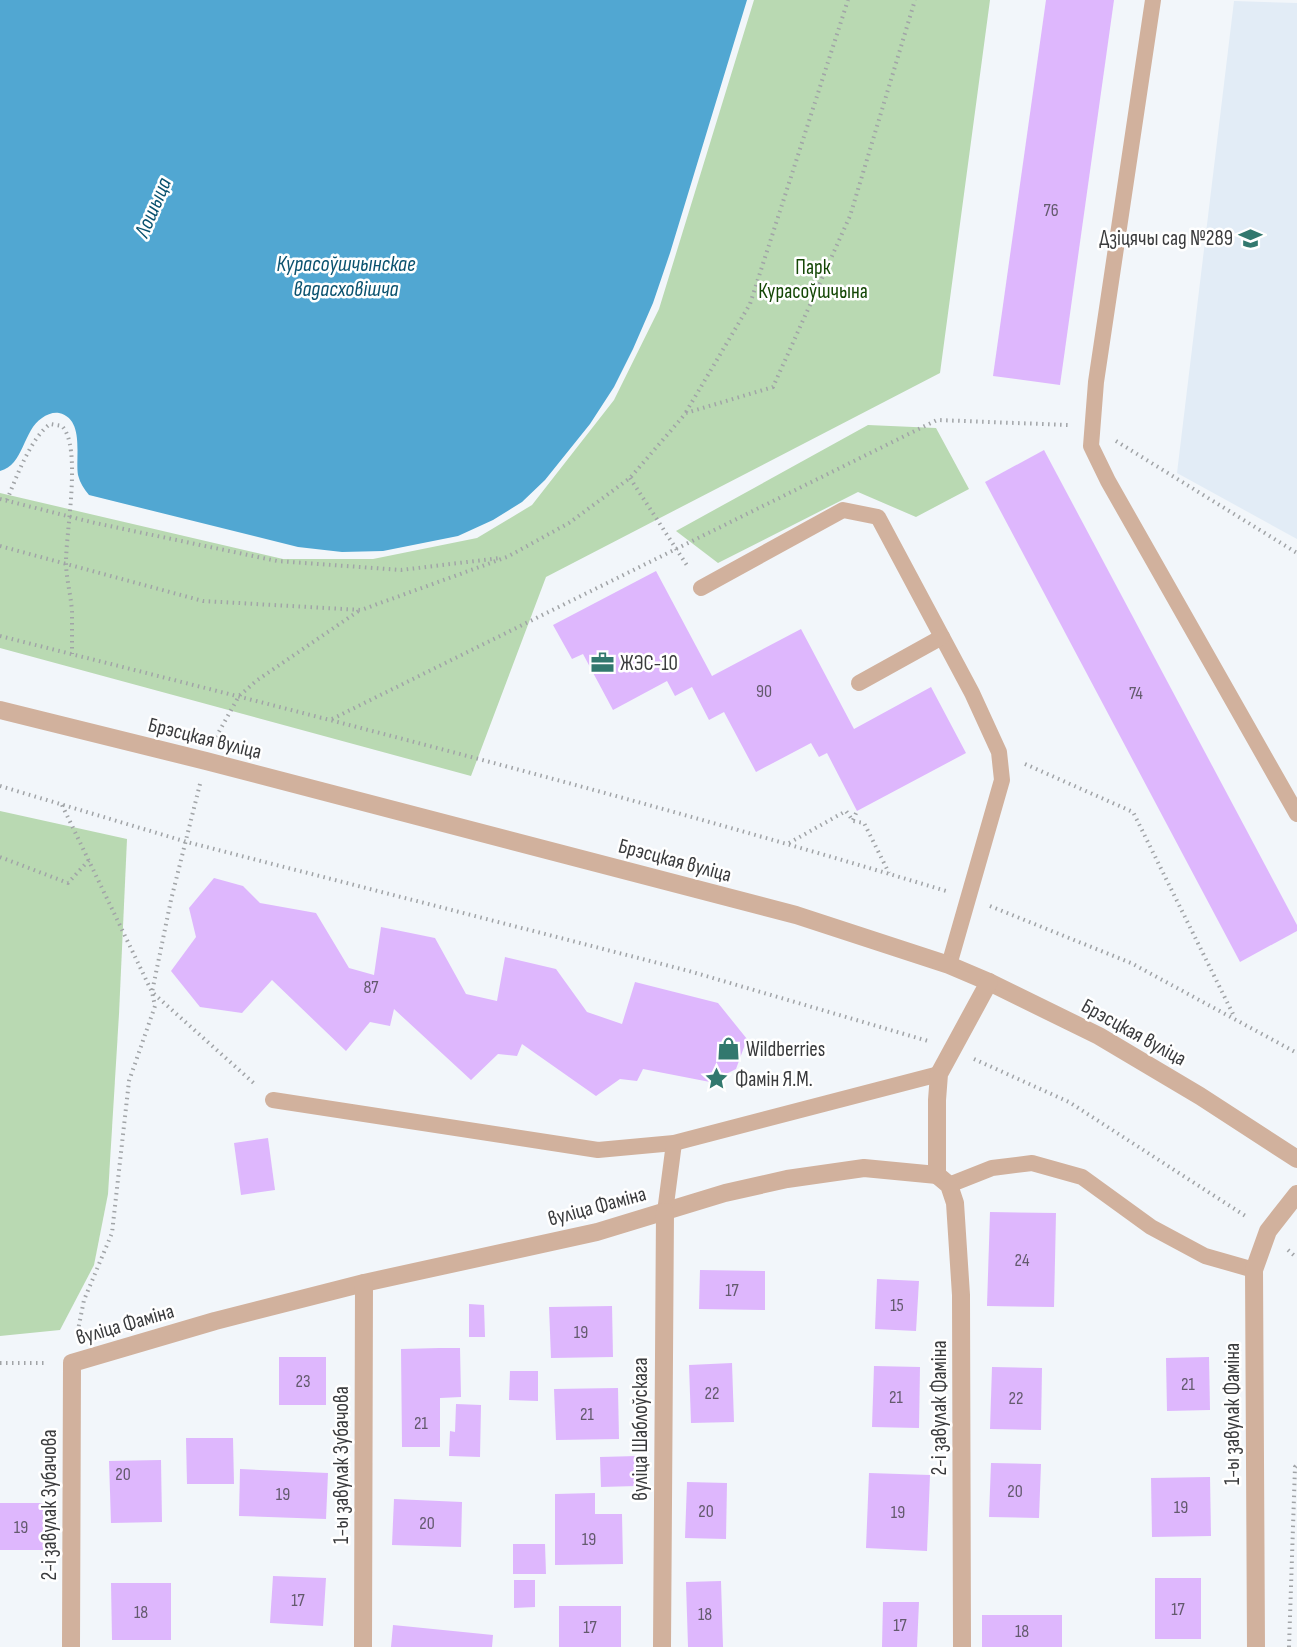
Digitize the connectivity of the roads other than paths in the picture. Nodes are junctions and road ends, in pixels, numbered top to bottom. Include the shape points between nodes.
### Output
1 (1153, 0) edge
2 (701, 588) road end
3 (942, 637) junction
4 (859, 683) dead end
5 (0, 710) edge
6 (1297, 814) edge
7 (949, 965) junction
8 (989, 982) junction
9 (939, 1074) junction
10 (273, 1100) road end
11 (674, 1143) junction
12 (1297, 1159) edge
13 (943, 1180) junction
14 (1297, 1194) edge
15 (664, 1212) junction
16 (1254, 1270) junction
17 (364, 1283) junction
18 (72, 1363) joint
19 (71, 1647) edge
20 (363, 1647) edge
21 (662, 1647) edge
22 (962, 1647) edge
23 (1256, 1647) edge

1 - 6 lane via 1096,382 1091,446
2 - 3 lane via 843,510 878,517
3 - 4 lane
3 - 7 lane via 999,752 1002,780
5 - 7 street, Брэсцкая вуліца via 796,915
7 - 8 street, Брэсцкая вуліца
8 - 9 street
8 - 12 street, Брэсцкая вуліца via 1099,1036
9 - 11 lane
9 - 13 street
10 - 11 lane via 598,1150
11 - 15 lane
13 - 15 street, вуліца Фаміна via 864,1168 787,1179
13 - 16 lane via 1032,1163 1082,1177 1151,1227 1205,1256
13 - 22 street, 2-і завулак Фаміна via 956,1203 961,1295
14 - 16 street, 1-ы завулак Фаміна via 1268,1231
15 - 17 street, вуліца Фаміна via 597,1232
15 - 21 street, вуліца Шаблоўскага
16 - 23 street, 1-ы завулак Фаміна
17 - 18 street, вуліца Фаміна
17 - 20 street, 1-ы завулак Зубачова
18 - 19 street, 2-і завулак Зубачова

